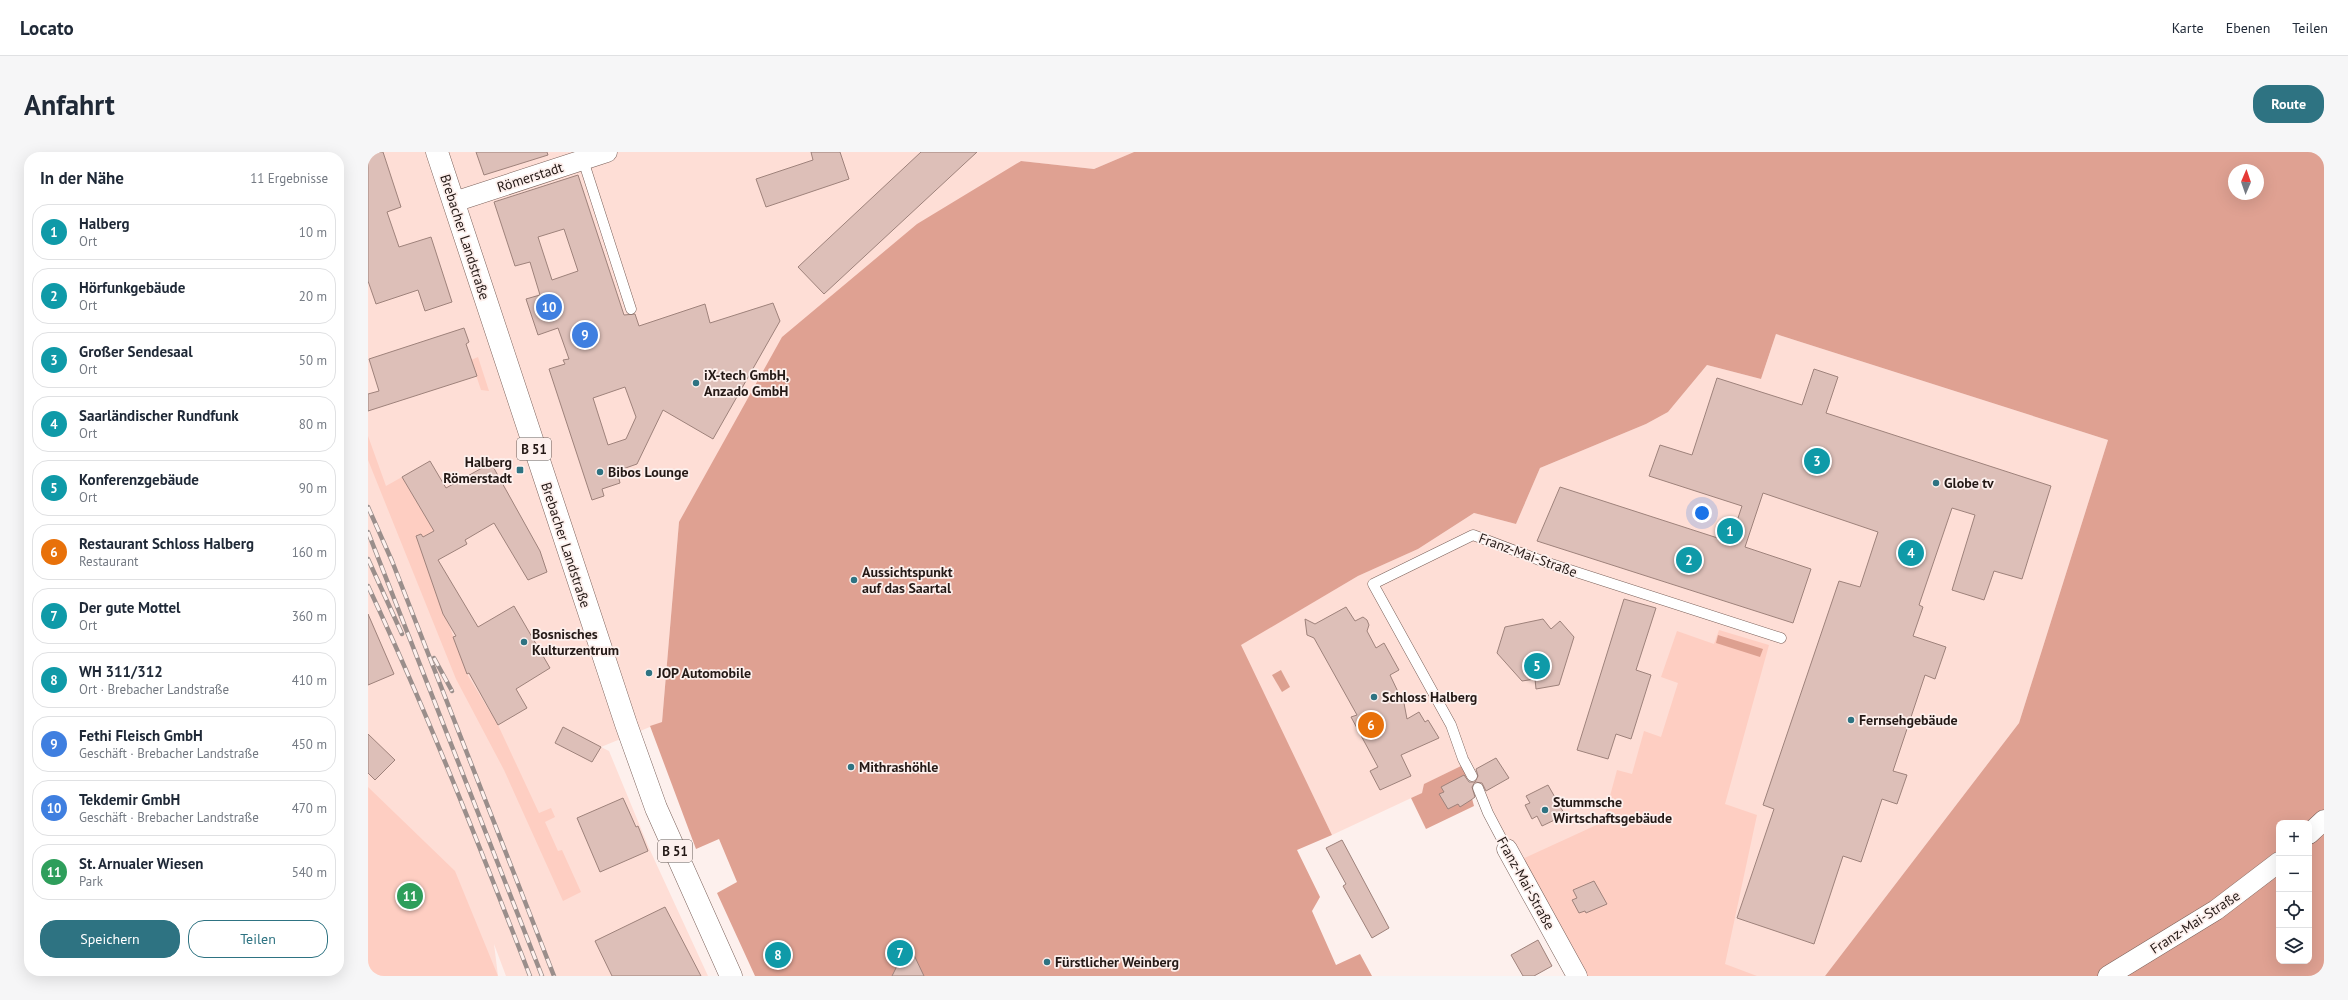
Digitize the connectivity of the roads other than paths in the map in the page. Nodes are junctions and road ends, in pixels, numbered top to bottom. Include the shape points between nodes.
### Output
1 (437, 152) edge
2 (607, 152) edge
3 (583, 160) junction
4 (454, 202) junction
5 (631, 309) dead end
6 (1781, 638) dead end
7 (1472, 776) dead end
8 (1478, 788) dead end
9 (2324, 820) edge
10 (2312, 831) edge
11 (1507, 849) joint
12 (2276, 864) edge
13 (731, 976) edge
14 (1577, 976) edge
15 (2108, 976) edge

1 - 4 main road, Brebacher Landstraße / B 51
2 - 3 street, Römerstadt
3 - 4 street, Römerstadt
3 - 5 lane
4 - 13 main road, Brebacher Landstraße / B 51 via 584,599 654,801
6 - 7 lane, Franz-Mai-Straße via 1542,561 1473,535 1373,584 1451,725
8 - 11 lane, Franz-Mai-Straße
9 - 10 street
11 - 14 street, Franz-Mai-Straße
12 - 15 street, Franz-Mai-Straße via 2216,910

